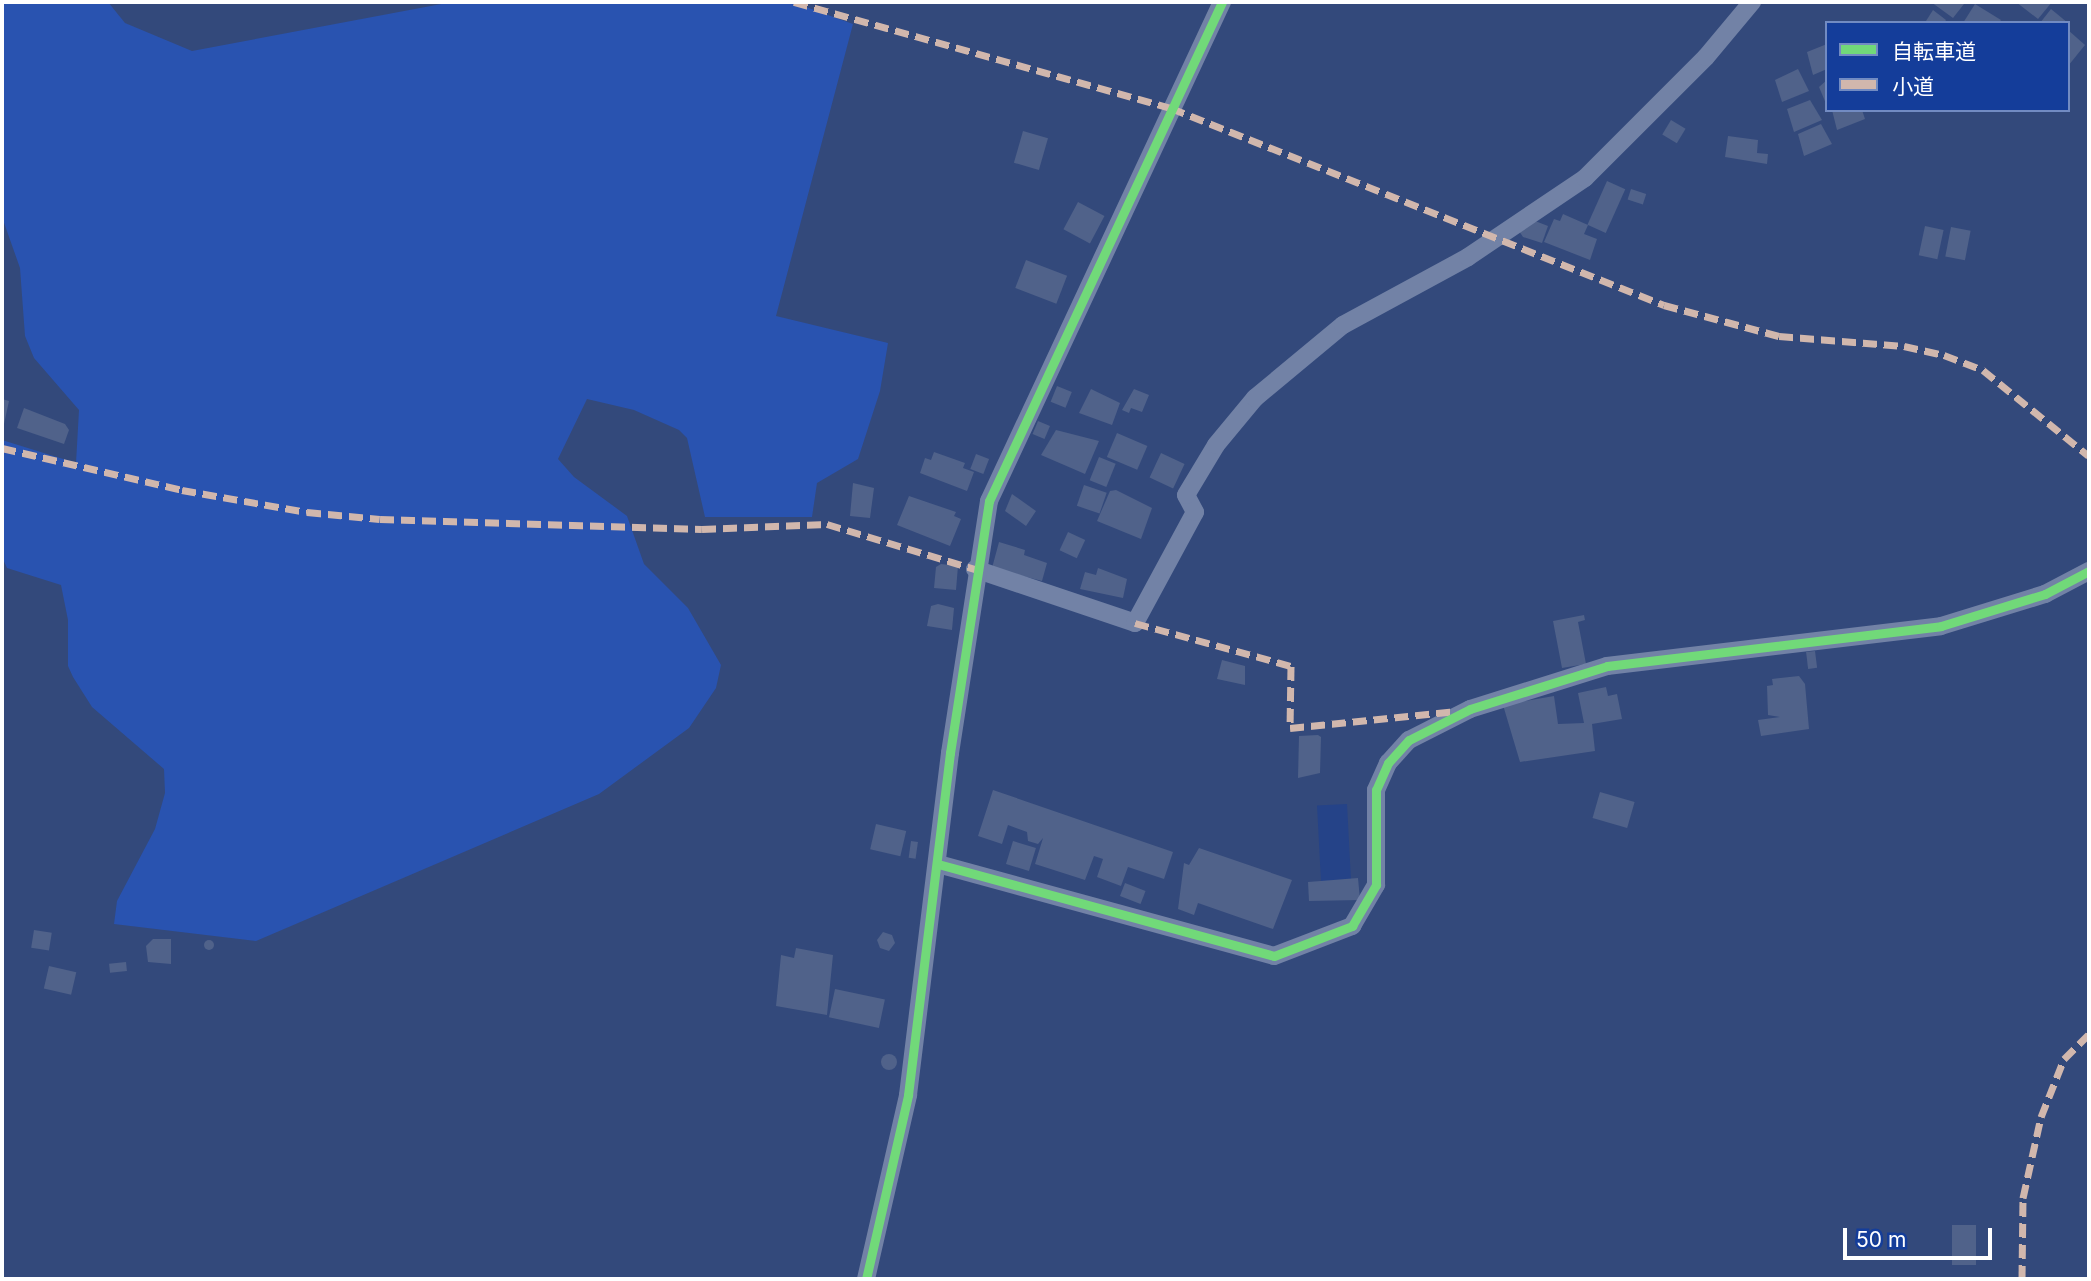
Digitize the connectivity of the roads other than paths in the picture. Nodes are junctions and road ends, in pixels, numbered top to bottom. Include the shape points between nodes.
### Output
1 (1222, 2) edge
2 (1752, 2) edge
3 (975, 569) junction
4 (2089, 570) edge
5 (938, 864) junction
6 (866, 1279) edge

1 - 3 street via 1012,445 989,501
2 - 3 street via 1706,57 1585,178 1493,241 1343,325 1261,393 1216,445 1186,495 1195,512 1135,623
3 - 5 street
4 - 5 street via 2045,594 1941,626 1606,666 1471,709 1409,740 1388,763 1376,790 1376,885 1352,926 1274,956
5 - 6 street via 908,1095

